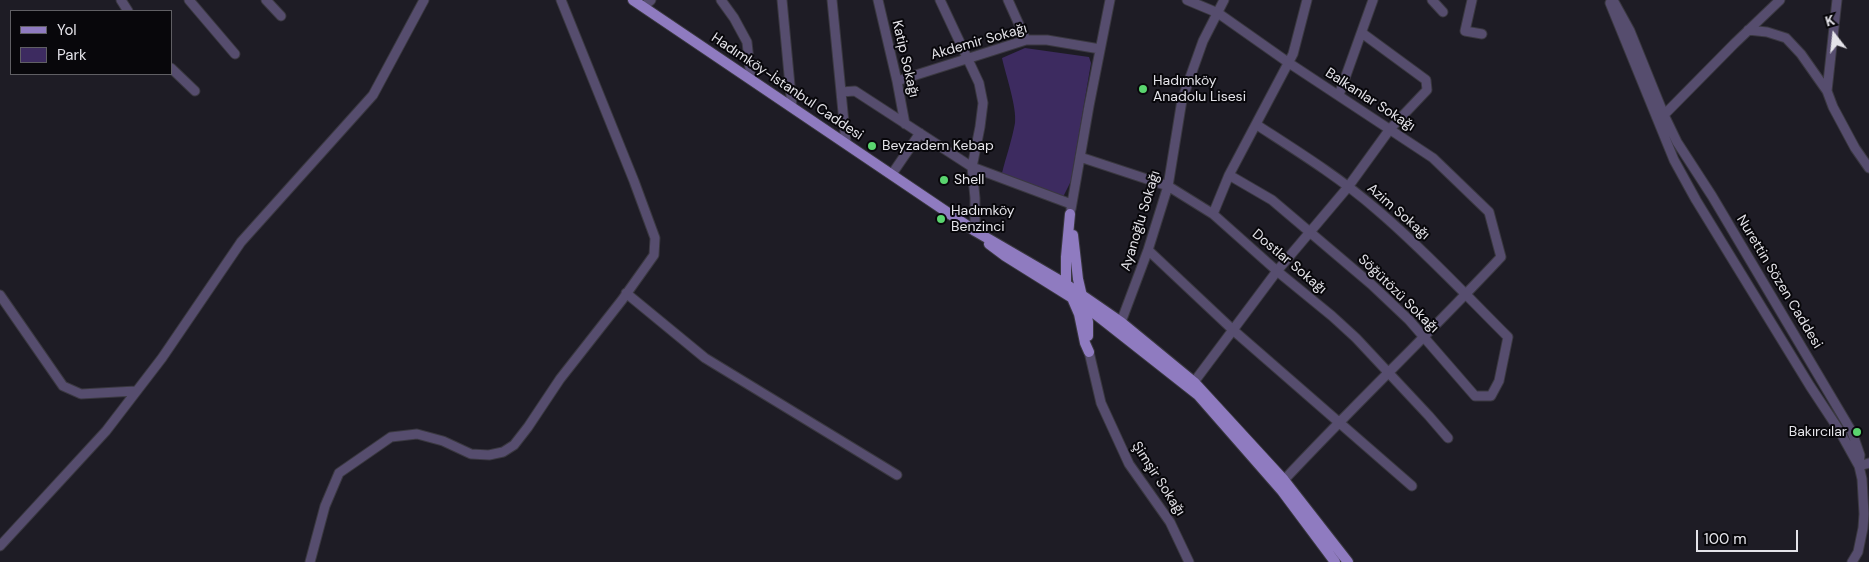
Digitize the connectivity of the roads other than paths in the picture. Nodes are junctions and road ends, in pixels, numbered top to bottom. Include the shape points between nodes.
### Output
1 (189, 0) edge
2 (266, 0) edge
3 (424, 0) edge
4 (561, 0) edge
5 (633, 0) edge
6 (721, 0) edge
7 (782, 0) edge
8 (832, 0) edge
9 (878, 0) edge
10 (940, 0) edge
11 (1008, 0) edge
12 (1110, 0) edge
13 (1187, 0) edge
14 (1224, 0) edge
15 (1307, 0) edge
16 (1373, 0) edge
17 (1432, 0) edge
18 (1472, 0) edge
19 (1608, 0) edge
20 (1614, 0) edge
21 (1780, 0) edge
22 (1836, 0) edge
23 (647, 3) edge
24 (1443, 12) dead end
25 (1218, 13) junction
26 (281, 16) dead end
27 (1748, 30) junction
28 (1362, 33) junction
29 (1482, 34) dead end
30 (1026, 40) junction
31 (1100, 49) junction
32 (235, 54) dead end
33 (968, 59) junction
34 (1289, 63) junction
35 (172, 69) edge
36 (751, 79) junction
37 (897, 81) junction
38 (195, 91) dead end
39 (1827, 91) junction
40 (841, 92) junction
41 (1338, 95) junction
42 (792, 107) junction
43 (1661, 118) junction
44 (905, 124) junction
45 (1257, 125) junction
46 (1390, 129) junction
47 (920, 133) junction
48 (846, 143) junction
49 (1080, 157) junction
50 (972, 167) junction
51 (1869, 168) edge
52 (892, 174) junction
53 (1230, 176) junction
54 (1168, 186) junction
55 (1348, 187) junction
56 (1071, 209) junction
57 (1212, 214) junction
58 (975, 231) junction
59 (1311, 232) junction
60 (1148, 250) junction
61 (1277, 272) junction
62 (1066, 284) junction
63 (626, 293) junction
64 (1081, 294) junction
65 (0, 295) edge
66 (1466, 295) junction
67 (1071, 296) junction
68 (1085, 306) junction
69 (1121, 322) junction
70 (1233, 330) junction
71 (1424, 337) junction
72 (1508, 337) joint
73 (1089, 352) junction
74 (1389, 374) junction
75 (1194, 382) junction
76 (136, 391) junction
77 (1339, 421) junction
78 (1448, 438) dead end
79 (1869, 463) edge
80 (1859, 466) junction
81 (897, 475) dead end
82 (1284, 480) junction
83 (1412, 486) dead end
84 (0, 546) edge
85 (310, 562) edge
86 (1189, 562) edge
87 (1335, 562) edge
88 (1348, 562) edge
89 (1852, 562) edge

1 - 32 street
2 - 26 street
3 - 76 street via 373,95 241,242
4 - 63 street via 655,238 654,255
5 - 23 main road, Hadımköy-İstanbul Caddesi
6 - 36 street via 747,42
7 - 42 street
8 - 40 street
9 - 37 street, Katip Sokağı
10 - 33 street
11 - 30 street
12 - 31 street
13 - 25 street, Balkanlar Sokağı
14 - 25 street, Ayanoğlu Sokağı
15 - 34 street
16 - 28 street
17 - 24 street
18 - 29 street via 1465,31
19 - 43 street
20 - 43 street via 1630,31
21 - 27 street
22 - 39 street
23 - 36 main road, Hadımköy-İstanbul Caddesi
25 - 34 street, Balkanlar Sokağı
25 - 54 street, Ayanoğlu Sokağı via 1203,41 1182,100
27 - 39 street via 1786,38
27 - 43 street
28 - 41 street
28 - 46 street via 1426,80 1427,90
30 - 31 street, Akdemir Sokağı via 1047,40
30 - 33 street, Akdemir Sokağı
31 - 49 street
33 - 37 street, Akdemir Sokağı
33 - 50 street via 979,83 983,103
34 - 41 street, Balkanlar Sokağı
34 - 45 street
35 - 38 street
36 - 42 main road, Hadımköy-İstanbul Caddesi
37 - 44 street, Katip Sokağı
39 - 51 street
40 - 44 street via 855,91
40 - 48 street
41 - 46 street, Balkanlar Sokağı
42 - 48 main road, Hadımköy-İstanbul Caddesi
43 - 80 street, Nurettin Sözen Caddesi via 1674,160 1696,200
43 - 80 street, Nurettin Sözen Caddesi via 1852,432 1859,448
44 - 47 street
45 - 53 street
45 - 55 street, Azim Sokağı
46 - 55 street
46 - 66 street, Balkanlar Sokağı via 1433,158 1489,212 1501,257
47 - 50 street
47 - 52 street
48 - 52 main road, Hadımköy-İstanbul Caddesi
49 - 54 street, Dostlar Sokağı
49 - 56 street
50 - 56 street
50 - 58 street
52 - 58 main road, Hadımköy-İstanbul Caddesi
53 - 57 street
53 - 59 street, Söğütözü Sokağı via 1272,200
54 - 57 street, Dostlar Sokağı
54 - 60 street, Ayanoğlu Sokağı
55 - 59 street
55 - 66 street, Azim Sokağı via 1394,225
56 - 62 main road
56 - 64 main road
57 - 61 street, Dostlar Sokağı
58 - 62 main road, Hadımköy-İstanbul Caddesi
58 - 67 main road, Hadımköy-İstanbul Caddesi via 1005,256
59 - 61 street
59 - 71 street, Söğütözü Sokağı via 1371,284
60 - 69 street, Ayanoğlu Sokağı
60 - 70 street
61 - 70 street
61 - 74 street, Dostlar Sokağı via 1332,316
62 - 64 main road, Hadımköy-İstanbul Caddesi
62 - 67 main road
63 - 81 street via 705,358
63 - 85 street via 514,445 489,455 471,454 417,434 391,437 339,473 325,506
64 - 68 main road
64 - 69 main road, Hadımköy-İstanbul Caddesi
65 - 76 street via 63,386 81,394
66 - 71 street
66 - 72 street, Azim Sokağı
67 - 68 main road, Hadımköy-İstanbul Caddesi
67 - 73 main road
68 - 73 main road
68 - 87 main road, Hadımköy-İstanbul Caddesi via 1198,395 1282,491
69 - 75 main road, Hadımköy-İstanbul Caddesi
70 - 75 street
70 - 77 street
71 - 72 street, Söğütözü Sokağı via 1475,396 1491,396 1498,381
71 - 74 street
73 - 86 street, Şimşir Sokağı via 1101,403 1129,464 1170,522
74 - 77 street
74 - 78 street, Dostlar Sokağı
75 - 82 main road, Hadımköy-İstanbul Caddesi
76 - 84 street via 106,431
77 - 82 street
77 - 83 street
79 - 80 street
80 - 89 street, Nurettin Sözen Caddesi via 1864,503 1863,528 1858,552
82 - 88 main road, Hadımköy-İstanbul Caddesi

